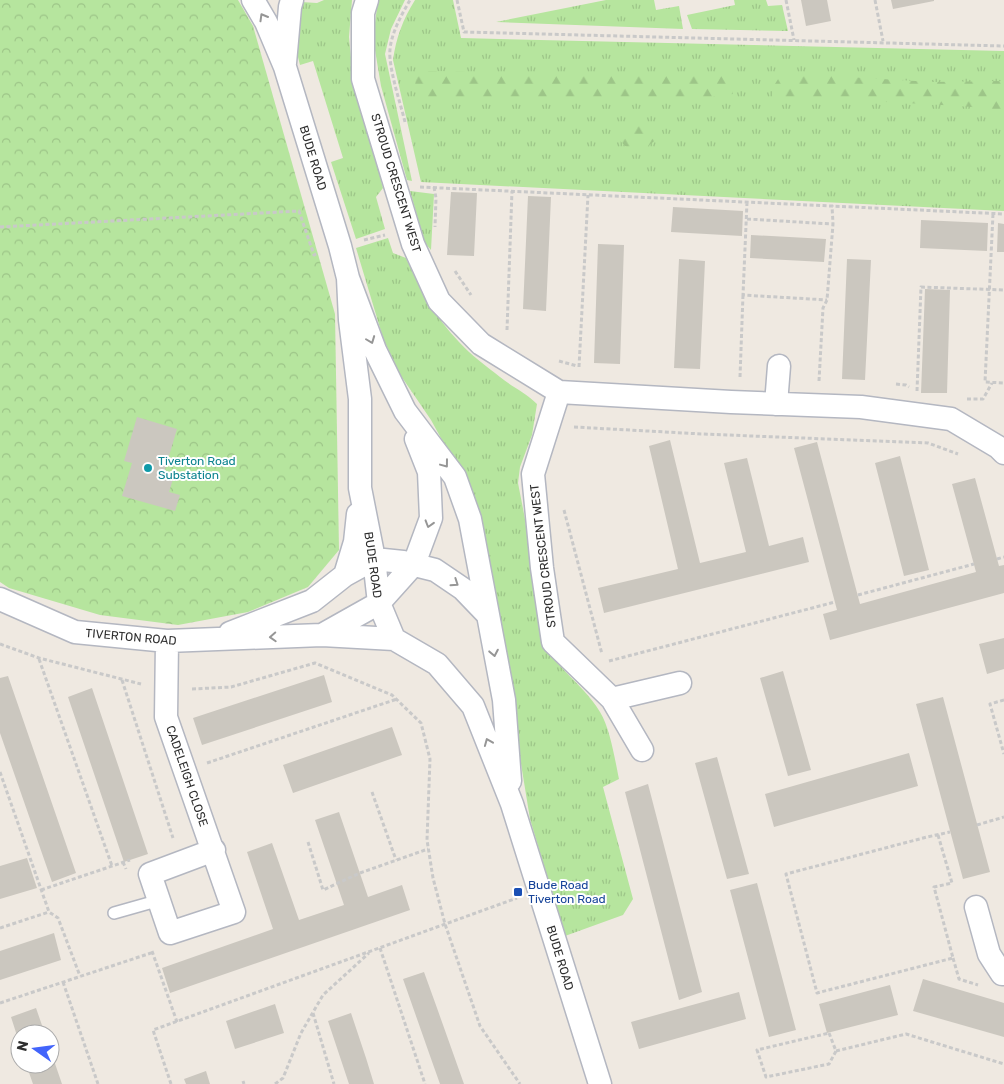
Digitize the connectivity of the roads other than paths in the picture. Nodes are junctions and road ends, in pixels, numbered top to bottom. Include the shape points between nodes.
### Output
1 (253, 0) edge
2 (292, 0) edge
3 (367, 0) edge
4 (285, 67) junction
5 (348, 278) junction
6 (779, 366) dead end
7 (559, 392) junction
8 (776, 396) junction
9 (405, 410) junction
10 (1002, 446) edge
11 (360, 488) junction
12 (374, 559) junction
13 (414, 564) junction
14 (345, 575) junction
15 (0, 598) edge
16 (379, 603) junction
17 (487, 614) junction
18 (322, 635) junction
19 (394, 639) junction
20 (210, 640) junction
21 (167, 641) junction
22 (680, 683) dead end
23 (612, 700) junction
24 (642, 750) dead end
25 (512, 804) junction
26 (214, 850) junction
27 (160, 900) junction
28 (976, 907) dead end
29 (114, 913) dead end
30 (1004, 974) edge
31 (600, 1084) edge

4 -> 1 street, BUDE ROAD
2 - 4 street, BUDE ROAD
3 - 7 street, STROUD CRESCENT WEST via 363,13 364,79 413,244 439,301 481,344
4 - 5 street, BUDE ROAD
5 -> 9 street, BUDE ROAD via 376,350
5 - 11 street, BUDE ROAD via 360,399
6 - 8 street
7 - 8 street, STROUD CRESCENT WEST
7 - 23 street, STROUD CRESCENT WEST via 533,474 553,642
8 - 10 street, STROUD CRESCENT WEST via 951,419
9 -> 13 street, TIVERTON ROAD via 429,472 431,518
9 -> 17 street, BUDE ROAD via 455,477 470,519
11 - 12 street, BUDE ROAD
11 - 14 street via 356,542
12 - 13 street
12 - 14 street, TIVERTON ROAD
12 - 16 street, BUDE ROAD
13 - 16 street, TIVERTON ROAD
13 -> 17 street via 435,570 463,589
14 - 20 street, TIVERTON ROAD via 312,601
15 - 21 street, TIVERTON ROAD via 76,632
16 - 18 street, TIVERTON ROAD
16 - 19 street, BUDE ROAD
17 -> 25 street, BUDE ROAD via 504,700
18 - 19 street, TIVERTON ROAD
18 -> 20 street, TIVERTON ROAD
25 -> 19 street, BUDE ROAD via 473,706 437,664
20 - 21 street, TIVERTON ROAD
21 - 26 street, CADELEIGH CLOSE via 166,717
22 - 23 street
23 - 24 street, STROUD CRESCENT WEST
25 - 31 street, BUDE ROAD
26 - 27 street via 150,874
26 - 27 street, CADELEIGH CLOSE via 234,912 170,933
27 - 29 lane
28 - 30 street via 989,954

